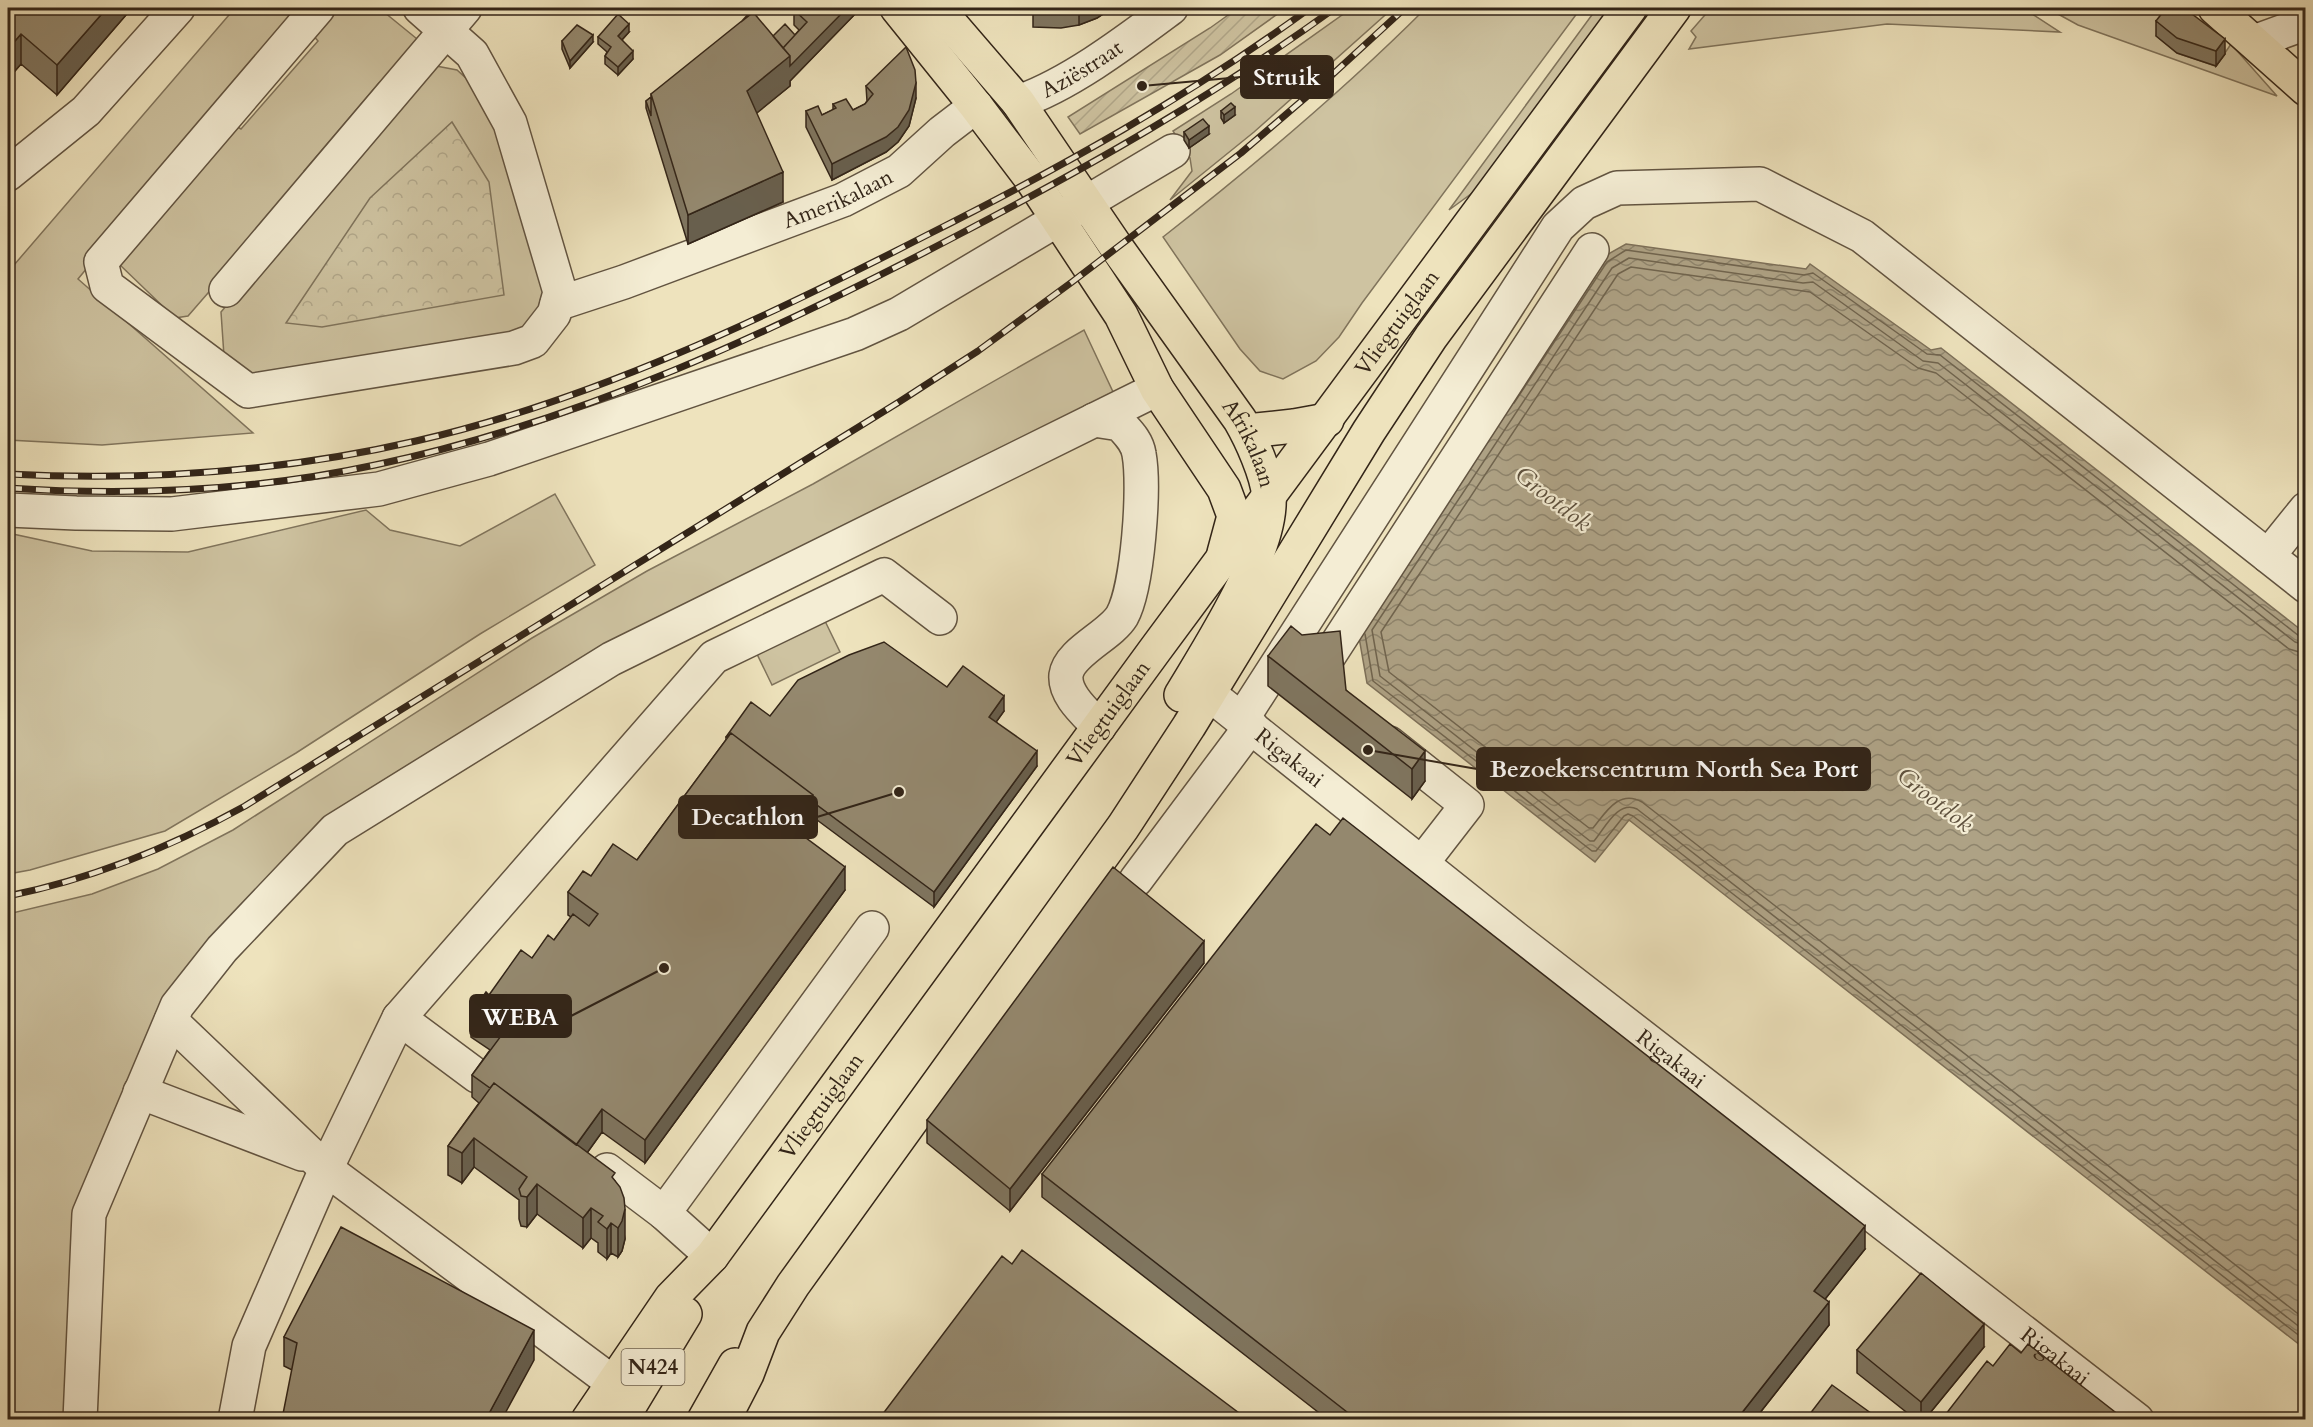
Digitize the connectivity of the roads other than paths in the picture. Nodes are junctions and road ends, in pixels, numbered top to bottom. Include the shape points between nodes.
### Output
1 (178, 8) edge
2 (318, 8) edge
3 (420, 8) edge
4 (897, 8) edge
5 (937, 8) edge
6 (1171, 8) edge
7 (1630, 8) edge
8 (1674, 8) edge
9 (2215, 8) edge
10 (456, 19) edge
11 (2306, 23) edge
12 (2254, 42) junction
13 (2306, 89) edge
14 (1018, 102) junction
15 (976, 106) junction
16 (1173, 151) dead end
17 (8, 174) edge
18 (1086, 203) junction
19 (1057, 220) junction
20 (1592, 250) dead end
21 (226, 290) dead end
22 (557, 304) junction
23 (1157, 389) junction
24 (1094, 420) junction
25 (1327, 420) junction
26 (1247, 432) junction
27 (1207, 463) junction
28 (1332, 490) junction
29 (1269, 497) junction
30 (2306, 509) edge
31 (8, 510) edge
32 (2268, 556) junction
33 (1223, 558) junction
34 (2306, 586) edge
35 (940, 618) dead end
36 (1325, 662) edge
37 (1208, 693) junction
38 (1246, 722) junction
39 (1366, 725) edge
40 (1099, 727) junction
41 (1422, 863) junction
42 (1136, 880) dead end
43 (1079, 891) junction
44 (872, 928) dead end
45 (399, 1018) junction
46 (171, 1021) junction
47 (477, 1076) edge
48 (140, 1092) junction
49 (321, 1164) junction
50 (607, 1170) edge
51 (664, 1213) junction
52 (712, 1256) junction
53 (678, 1306) junction
54 (764, 1332) junction
55 (612, 1382) junction
56 (80, 1419) edge
57 (236, 1419) edge
58 (588, 1419) edge
59 (621, 1419) edge
60 (704, 1419) edge
61 (723, 1419) edge
62 (2137, 1419) edge

1 - 17 street via 86,111
2 - 22 street via 101,262 107,286 248,391 514,348 533,341
3 - 10 street
4 - 15 main road, Afrikalaan / N424
5 - 14 main road, Afrikalaan
6 - 14 street, Aziëstraat via 1057,85
7 - 25 main road, Vliegtuiglaan
8 - 28 main road, Vliegtuiglaan via 1431,338
9 - 12 main road
10 - 21 street
10 - 22 street via 510,123 560,292
11 - 12 street
12 - 13 main road
14 - 18 main road, Afrikalaan
15 - 19 main road, Afrikalaan / N424
15 - 22 street, Amerikalaan via 899,171 843,200
16 - 18 street
18 - 19 street
18 - 26 main road, Afrikalaan
19 - 23 main road, Afrikalaan / N424 via 1120,315
19 - 31 street via 899,314 855,334 478,462 379,489 172,514
20 - 36 street
23 - 24 street
23 - 27 main road, Afrikalaan / N424
24 - 40 street via 1120,423 1133,438 1139,452 1141,478 1132,593 1121,618 1080,653 1066,672 1066,687
24 - 46 street via 611,659 335,830 222,949 177,1006
25 - 26 main road
25 - 29 main road, Vliegtuiglaan
26 - 29 main road, Afrikalaan
27 - 29 main road, Afrikalaan / N424
27 - 33 main road, N424 via 1224,489 1234,516
28 - 29 main road, N424 via 1289,500
28 - 37 main road, Vliegtuiglaan
29 - 33 main road, Vliegtuiglaan
29 - 43 main road via 1257,556 1148,753 1084,848
30 - 32 street
32 - 34 street
32 - 38 street via 1862,236 1760,184 1617,188 1584,203 1558,228
33 - 40 main road, Vliegtuiglaan / N424
35 - 45 street via 884,575 714,657
37 - 38 street, Rigakaai
37 - 43 main road, Vliegtuiglaan
38 - 41 street, Rigakaai
38 - 42 street
39 - 41 street via 1467,805
40 - 52 main road, Vliegtuiglaan / N424
41 - 62 street, Rigakaai
43 - 54 main road, Vliegtuiglaan via 861,1189
44 - 51 street
45 - 47 street
45 - 49 street
46 - 48 street
46 - 49 street
48 - 49 street
48 - 56 street via 89,1214
49 - 55 street
49 - 57 street via 249,1346
50 - 51 street
51 - 52 street
52 - 53 main road, N424
53 - 55 main road, N424
53 - 59 main road, N424
54 - 60 main road via 735,1365
54 - 61 main road, Vliegtuiglaan
55 - 58 main road, N424

